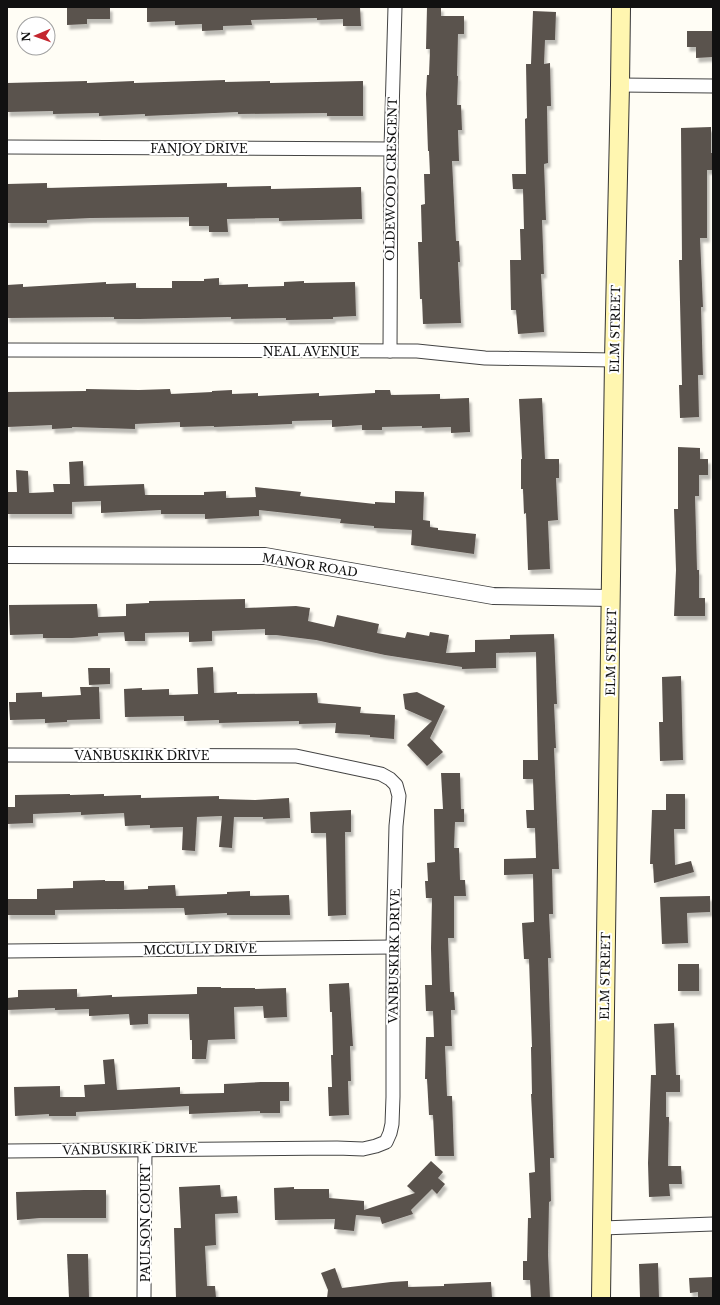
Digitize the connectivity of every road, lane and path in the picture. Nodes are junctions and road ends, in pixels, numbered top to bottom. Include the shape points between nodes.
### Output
1 (395, 7) edge
2 (621, 7) edge
3 (620, 85) junction
4 (713, 86) edge
5 (7, 147) edge
6 (391, 149) junction
7 (7, 350) edge
8 (390, 351) junction
9 (614, 360) junction
10 (7, 555) edge
11 (611, 598) junction
12 (7, 754) edge
13 (394, 947) junction
14 (7, 951) edge
15 (145, 1149) junction
16 (7, 1151) edge
17 (713, 1224) edge
18 (602, 1228) junction
19 (144, 1298) edge
20 (601, 1298) edge

1 - 6 street, OLDEWOOD CRESCENT
2 - 3 main road, ELM STREET
3 - 4 street
3 - 9 main road, ELM STREET
5 - 6 street, FANJOY DRIVE
6 - 8 street, OLDEWOOD CRESCENT
7 - 8 street, NEAL AVENUE
8 - 9 street, NEAL AVENUE via 485,358
9 - 11 main road, ELM STREET
10 - 11 street, MANOR ROAD via 265,556 493,596
11 - 18 main road, ELM STREET
12 - 13 street, VANBUSKIRK DRIVE via 296,756 381,774 396,786 399,796 396,826
13 - 14 street, MCCULLY DRIVE
13 - 15 street, VANBUSKIRK DRIVE via 393,1097 390,1133 386,1142 363,1149
15 - 16 street, VANBUSKIRK DRIVE
15 - 19 street, PAULSON COURT
17 - 18 street
18 - 20 main road, ELM STREET

